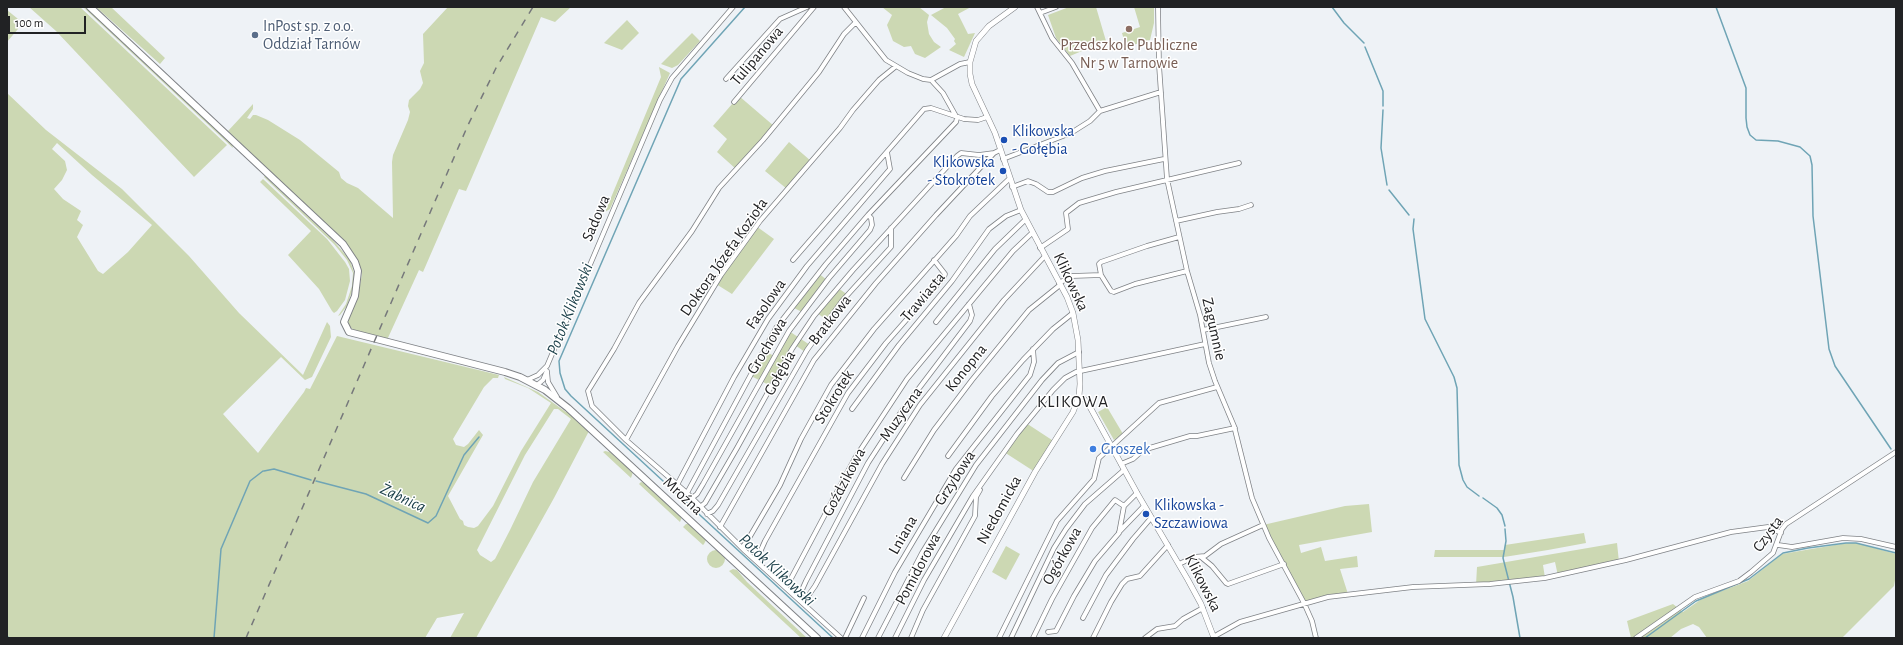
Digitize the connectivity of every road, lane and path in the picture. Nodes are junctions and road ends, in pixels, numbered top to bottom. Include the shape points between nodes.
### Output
1 (90, 7) edge
2 (733, 7) edge
3 (808, 7) edge
4 (814, 7) edge
5 (844, 7) edge
6 (1015, 7) edge
7 (1037, 7) edge
8 (1056, 7) edge
9 (1158, 7) edge
10 (1040, 13) junction
11 (856, 22) junction
12 (970, 62) junction
13 (896, 67) junction
14 (726, 79) dead end
15 (931, 80) junction
16 (1161, 92) junction
17 (734, 102) dead end
18 (1100, 111) junction
19 (987, 116) junction
20 (958, 118) junction
21 (1000, 150) junction
22 (887, 152) junction
23 (994, 153) junction
24 (1003, 159) junction
25 (1164, 159) junction
26 (1239, 163) dead end
27 (1009, 179) junction
28 (1167, 179) junction
29 (1012, 187) junction
30 (1251, 205) dead end
31 (1020, 210) junction
32 (868, 215) junction
33 (1025, 220) junction
34 (1176, 221) junction
35 (891, 228) junction
36 (1032, 233) junction
37 (1180, 237) junction
38 (1040, 248) junction
39 (1045, 256) junction
40 (793, 260) dead end
41 (934, 260) junction
42 (1187, 271) junction
43 (1101, 275) junction
44 (1060, 284) junction
45 (969, 304) junction
46 (1073, 313) junction
47 (1266, 317) dead end
48 (936, 322) dead end
49 (1203, 330) junction
50 (1205, 344) junction
51 (1033, 349) junction
52 (1078, 352) junction
53 (547, 366) junction
54 (547, 371) junction
55 (1080, 371) junction
56 (538, 376) junction
57 (527, 380) junction
58 (537, 385) junction
59 (1217, 388) junction
60 (1079, 396) junction
61 (558, 399) junction
62 (852, 409) dead end
63 (1235, 428) junction
64 (626, 440) junction
65 (1111, 446) junction
66 (1896, 452) edge
67 (948, 456) dead end
68 (1121, 464) junction
69 (1124, 470) junction
70 (989, 472) junction
71 (904, 478) dead end
72 (677, 485) junction
73 (686, 493) junction
74 (1137, 493) junction
75 (692, 498) junction
76 (700, 506) junction
77 (1124, 506) junction
78 (1144, 506) junction
79 (707, 514) junction
80 (1151, 518) junction
81 (1263, 525) junction
82 (720, 527) junction
83 (1118, 532) junction
84 (1781, 533) junction
85 (1168, 545) junction
86 (1778, 545) junction
87 (1896, 547) edge
88 (742, 548) junction
89 (1201, 557) junction
90 (756, 561) junction
91 (1179, 564) junction
92 (1284, 564) junction
93 (786, 588) junction
94 (864, 598) dead end
95 (800, 600) junction
96 (1304, 603) junction
97 (1203, 608) junction
98 (1083, 618) dead end
99 (1048, 632) dead end
100 (1214, 637) edge
101 (817, 638) edge
102 (841, 638) edge
103 (845, 638) edge
104 (862, 638) edge
105 (878, 638) edge
106 (895, 638) edge
107 (911, 638) edge
108 (944, 638) edge
109 (1000, 638) edge
110 (1011, 638) edge
111 (1033, 638) edge
112 (1093, 638) edge
113 (1145, 638) edge
114 (1316, 638) edge
115 (1636, 638) edge

1 - 57 main road via 342,244 355,262 359,277 355,296 344,322 352,334 505,372
2 - 53 street, Sadowa via 672,78 660,100
3 - 14 street, Tulipanowa via 780,19
4 - 17 street, Tulipanowa
5 - 11 street
6 - 12 street, Klikowska via 989,26 972,49
7 - 10 street
8 - 10 street
9 - 16 street, Zagumnie
10 - 18 street via 1052,38 1072,64
11 - 13 street via 886,60
11 - 64 street via 763,140 719,188 692,231 639,304 588,391 592,406
12 - 15 street via 960,64
12 - 19 street, Klikowska via 972,84
13 - 15 street
13 - 64 street, Doktora Józefa Kozioła via 879,80 760,221 721,275
15 - 20 street via 943,93
16 - 18 street
16 - 25 street, Zagumnie
18 - 24 street via 1071,133
19 - 20 street via 978,120
19 - 21 street, Klikowska
20 - 22 street, Fasolowa via 928,107 920,112
20 - 32 street, Grochowa
21 - 23 street, Gołębia
21 - 24 street, Klikowska
22 - 40 street, Fasolowa
22 - 72 street, Fasolowa via 890,169 807,266 768,319
23 - 35 street, Gołębia via 961,153
23 - 82 street, Bratkowa via 893,263 814,360
24 - 27 street, Klikowska
25 - 28 street, Zagumnie
25 - 29 street via 1105,171 1082,178 1053,192 1048,192 1028,181
26 - 28 street
27 - 29 street, Klikowska
27 - 41 street, Stokrotek via 970,216
28 - 34 street, Zagumnie
28 - 38 street via 1079,203 1066,213 1068,229
29 - 31 street, Klikowska
30 - 34 street via 1239,210
31 - 33 street, Klikowska
31 - 62 street, Trawiasta via 1006,216 989,229 952,281 899,345
32 - 73 street, Grochowa via 776,328
32 - 75 street, Grochowa via 872,225 870,230 789,331 697,494
33 - 36 street, Klikowska
33 - 48 street via 995,249
34 - 37 street, Zagumnie
35 - 76 street, Gołębia via 814,316 792,349 705,503
35 - 79 street, Gołębia via 891,247 842,301 806,350 718,505
36 - 38 street, Klikowska
36 - 45 street, Goździkowa via 1013,251
37 - 42 street, Zagumnie
37 - 43 street via 1101,262
38 - 39 street, Klikowska
39 - 44 street, Klikowska
39 - 95 street, Muzyczna via 1004,300 916,410 882,464 815,586 808,596
41 - 88 street, Stokrotek via 874,328 831,385 801,439 780,485
41 - 90 street, Stokrotek via 945,274 944,277 886,343 848,394
42 - 43 street via 1114,292 1111,292
42 - 49 street, Zagumnie
43 - 44 street, Konopna via 1072,276
44 - 46 street, Klikowska
44 - 71 street, Konopna via 1029,310 972,380 934,430
45 - 93 street, Goździkowa via 907,379 869,434
45 - 95 street, Goździkowa via 972,315 970,321 901,412 868,463 806,581
46 - 51 street
46 - 52 street, Klikowska via 1077,328
47 - 49 street
49 - 50 street, Zagumnie
50 - 55 street, Pomidorowa
50 - 59 street, Zagumnie
51 - 67 street via 992,396
51 - 104 street, Lniana via 1034,362 1030,374 956,469 894,572
52 - 55 street, Klikowska
52 - 105 street, Grzybowa via 1051,369 987,450 922,554
53 - 54 street
53 - 56 street, Sadowa
54 - 58 street
54 - 61 street via 548,382
55 - 60 street, Klikowska
55 - 70 street, Pomidorowa via 1072,373 1052,390
56 - 57 street, Sadowa
56 - 58 street
57 - 58 main road, Mroźna
58 - 61 main road, Mroźna
59 - 63 street, Zagumnie
59 - 65 street via 1159,403
60 - 65 street, Klikowska via 1090,407
60 - 108 street, Niedomicka via 1073,412 1025,489
61 - 101 main road, Mroźna
63 - 68 street via 1190,436 1143,450
63 - 81 street, Zagumnie via 1252,498
64 - 72 street
65 - 68 street, Klikowska
65 - 109 street via 1099,458 1094,479 1060,516
66 - 84 street, Czysta via 1786,524
68 - 69 street, Klikowska
69 - 74 street, Klikowska
69 - 110 street via 1076,514 1054,548
70 - 106 street, Pomidorowa via 924,580
70 - 107 street, Pomidorowa via 976,497 975,516 928,600
72 - 73 street
73 - 75 street
74 - 77 street
74 - 78 street, Klikowska
75 - 76 street
76 - 79 street
77 - 83 street
77 - 111 street, Ogórkowa via 1115,500 1092,528
78 - 80 street, Klikowska
78 - 83 street
79 - 82 street
80 - 85 street, Klikowska
80 - 98 street via 1106,575
81 - 89 street via 1221,544
81 - 92 street, Zagumnie
82 - 88 street
83 - 99 street via 1092,566 1056,631
84 - 86 street, Czysta
84 - 96 street via 1768,527 1731,532 1545,578 1490,584 1413,587 1328,597
85 - 91 street, Klikowska
85 - 112 street via 1140,576 1127,579 1122,584
86 - 87 street via 1792,547 1843,538 1861,539
86 - 115 street, Czysta via 1773,553 1739,581 1694,597
88 - 90 street
89 - 91 street
89 - 92 street via 1228,584
90 - 93 street
91 - 97 street, Klikowska
92 - 96 street, Zagumnie
93 - 95 street
94 - 103 street
95 - 102 street
96 - 100 street via 1240,622
96 - 114 street, Zagumnie
97 - 100 street, Klikowska
97 - 113 street via 1183,618 1175,626 1157,629

